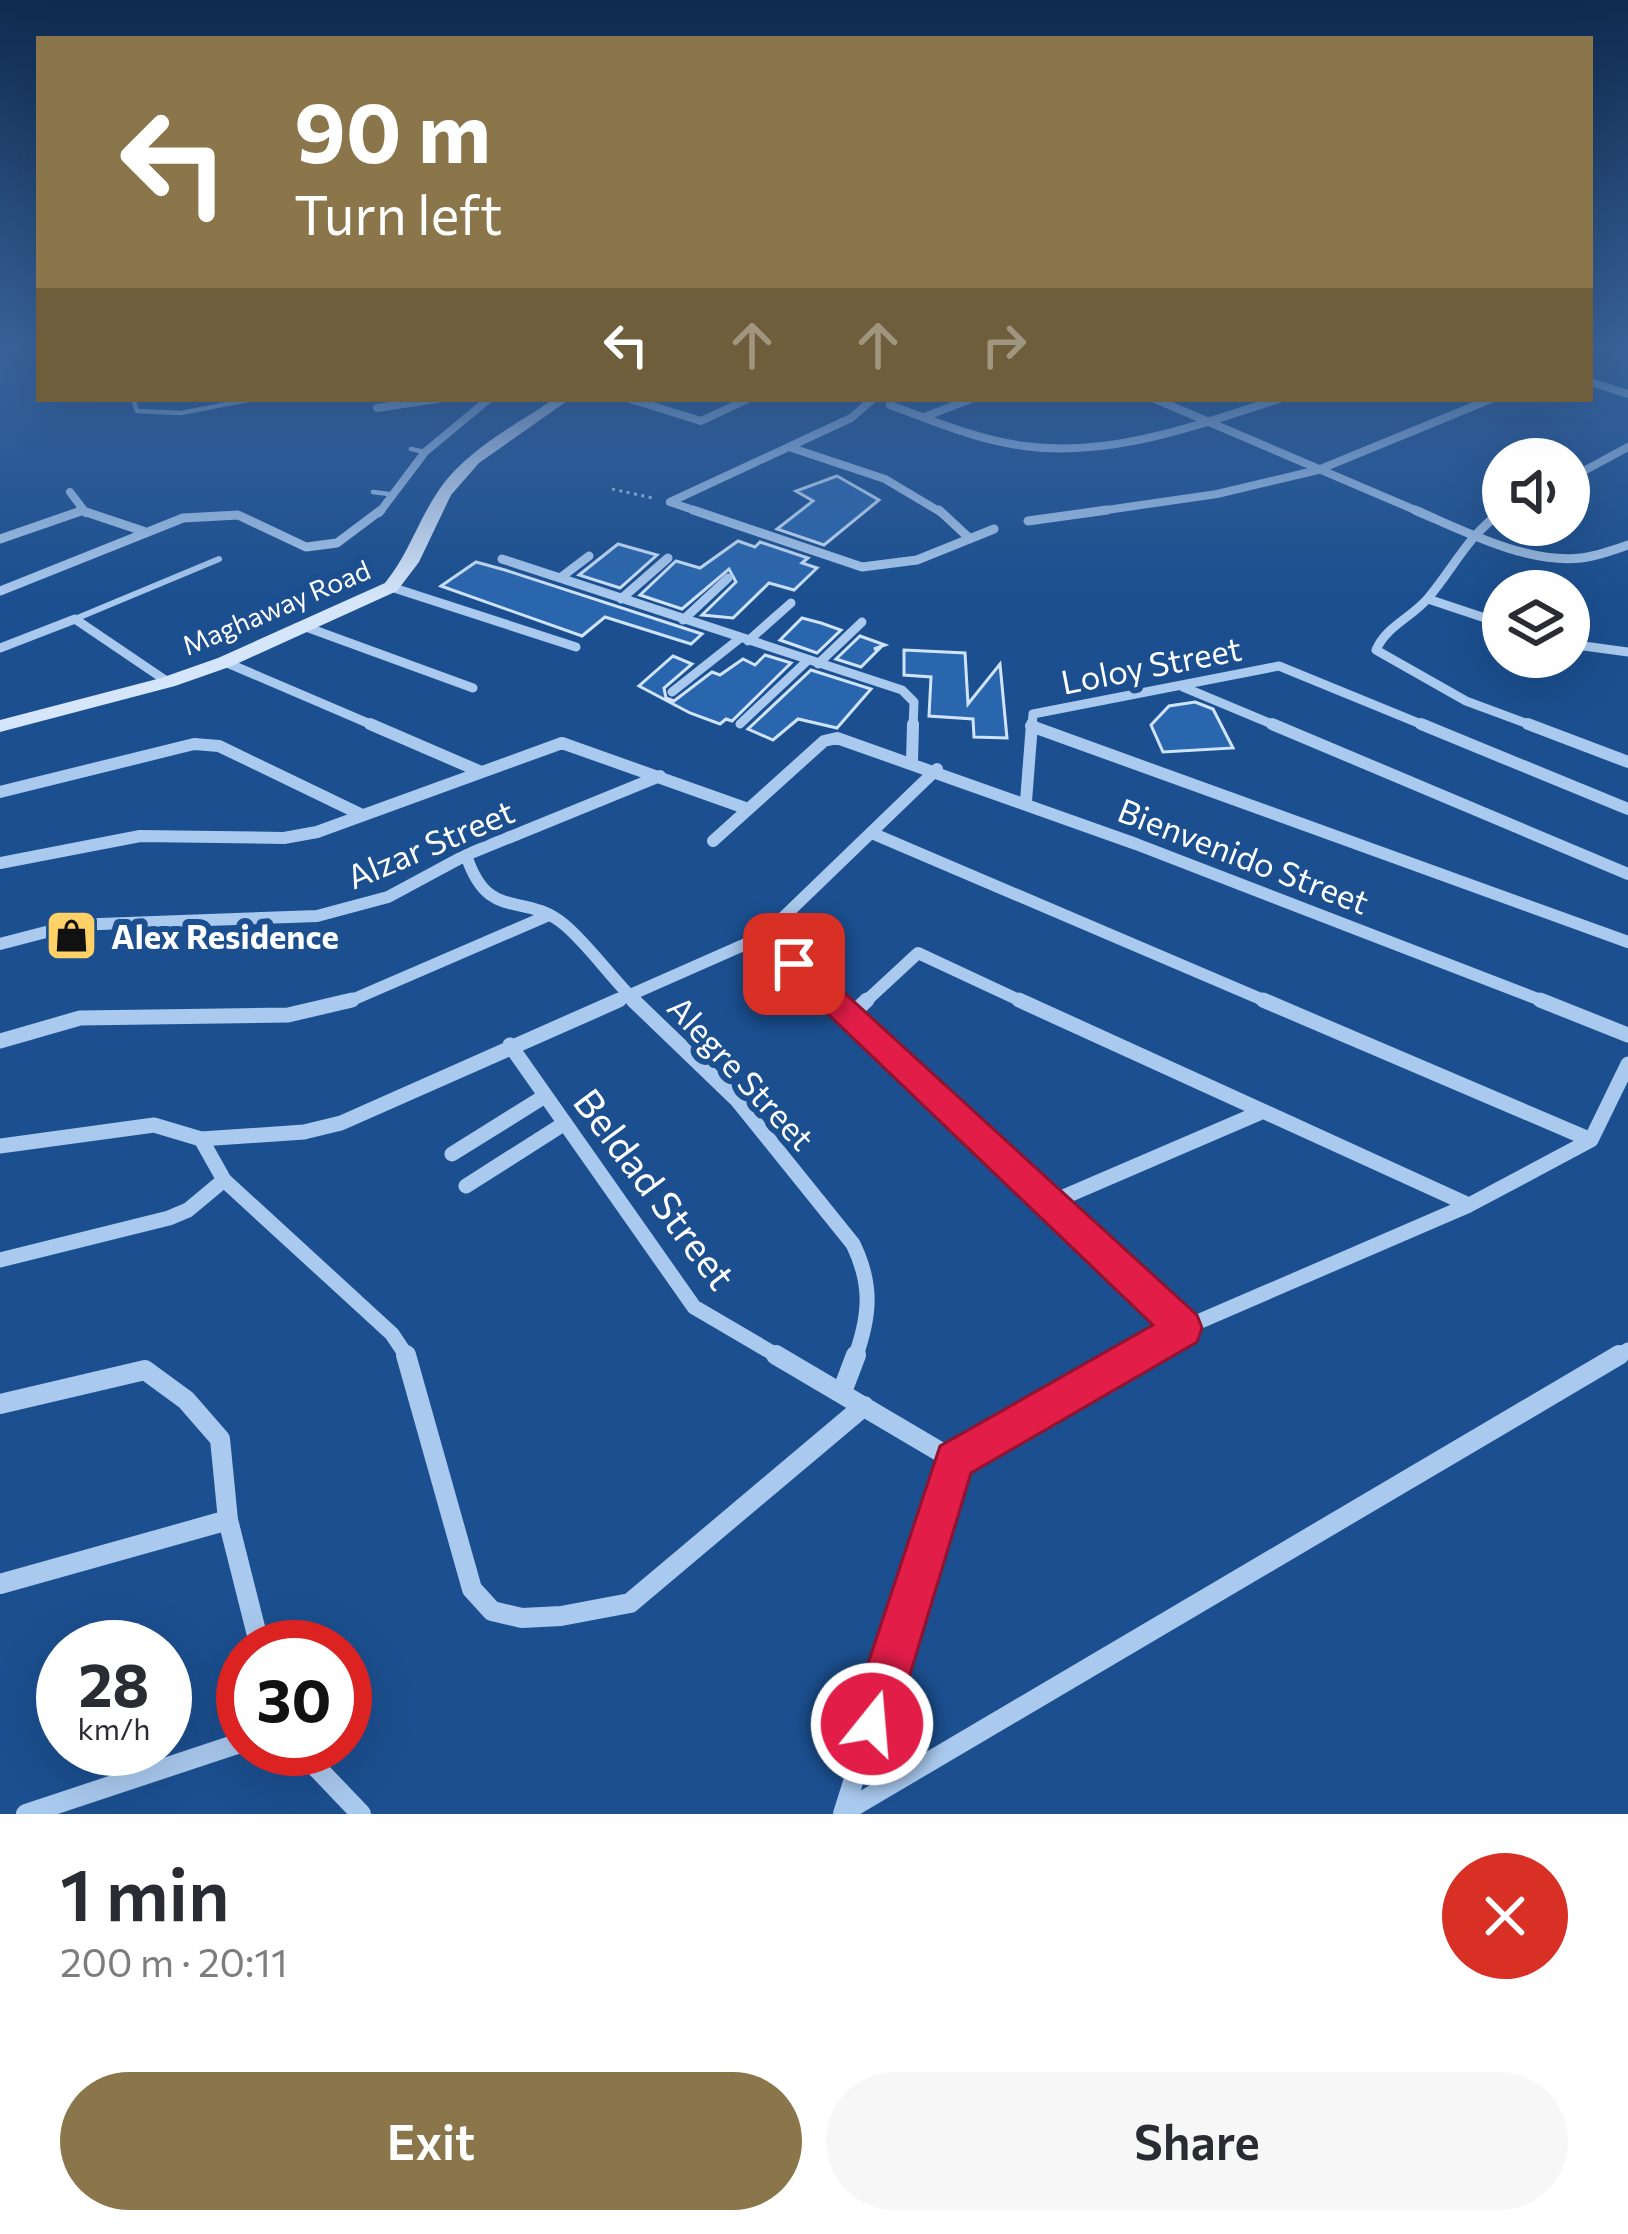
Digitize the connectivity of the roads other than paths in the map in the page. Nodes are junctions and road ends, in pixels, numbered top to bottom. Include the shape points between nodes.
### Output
1 (451, 430) edge
2 (518, 430) edge
3 (826, 430) edge
4 (967, 430) edge
5 (1175, 430) edge
6 (1227, 430) edge
7 (1416, 430) edge
8 (788, 447) junction
9 (1628, 447) edge
10 (411, 449) dead end
11 (424, 452) junction
12 (1590, 468) edge
13 (1318, 470) junction
14 (70, 492) dead end
15 (373, 492) dead end
16 (388, 494) junction
17 (81, 511) junction
18 (1028, 521) dead end
19 (1482, 525) edge
20 (994, 529) dead end
21 (143, 531) junction
22 (1469, 533) junction
23 (967, 536) junction
24 (0, 539) edge
25 (1628, 545) edge
26 (589, 556) dead end
27 (219, 559) dead end
28 (502, 559) dead end
29 (668, 559) dead end
30 (560, 578) junction
31 (728, 578) dead end
32 (392, 587) junction
33 (0, 591) edge
34 (621, 598) junction
35 (1428, 599) junction
36 (790, 603) dead end
37 (1482, 617) edge
38 (75, 619) junction
39 (683, 620) junction
40 (862, 622) dead end
41 (306, 627) junction
42 (744, 640) junction
43 (576, 647) dead end
44 (1590, 647) edge
45 (0, 648) edge
46 (1628, 652) edge
47 (225, 662) junction
48 (813, 662) junction
49 (168, 682) junction
50 (1183, 686) junction
51 (473, 688) dead end
52 (672, 692) dead end
53 (1032, 720) junction
54 (740, 724) dead end
55 (0, 726) edge
56 (912, 761) junction
57 (1628, 762) edge
58 (937, 769) junction
59 (480, 771) junction
60 (660, 776) junction
61 (0, 792) edge
62 (1026, 801) junction
63 (748, 809) junction
64 (1628, 809) edge
65 (360, 814) junction
66 (874, 834) junction
67 (713, 841) dead end
68 (466, 855) junction
69 (0, 863) edge
70 (1628, 874) edge
71 (550, 914) junction
72 (764, 936) junction
73 (1628, 941) edge
74 (0, 944) edge
75 (626, 993) junction
76 (850, 1016) junction
77 (1628, 1035) edge
78 (0, 1041) edge
79 (509, 1045) junction
80 (1628, 1064) edge
81 (545, 1096) junction
82 (1259, 1113) junction
83 (565, 1123) junction
84 (201, 1139) junction
85 (1591, 1141) junction
86 (0, 1146) edge
87 (452, 1154) dead end
88 (224, 1180) junction
89 (466, 1186) dead end
90 (1052, 1202) junction
91 (1469, 1205) junction
92 (0, 1260) edge
93 (1184, 1328) junction
94 (1628, 1350) edge
95 (842, 1392) junction
96 (0, 1404) edge
97 (864, 1406) junction
98 (955, 1460) junction
99 (228, 1520) junction
100 (0, 1584) edge
101 (253, 1620) edge
102 (216, 1751) edge
103 (325, 1776) edge
104 (842, 1813) edge
105 (26, 1814) edge
106 (361, 1814) edge

1 - 11 street
2 - 32 street, Maghaway Road via 474,460 444,494
3 - 8 street
4 - 5 street via 1027,447 1067,448
6 - 13 street
7 - 13 street
8 - 23 street via 906,488
8 - 23 street via 670,502 862,567 916,560
9 - 12 street
10 - 11 lane
11 - 16 street
13 - 18 street via 1217,494
13 - 22 street
14 - 17 street
15 - 16 lane
16 - 21 street via 363,528 322,546 306,547 238,515 183,518
17 - 21 street
17 - 24 street
19 - 22 street
20 - 23 street
21 - 33 street
22 - 25 street via 1556,559
22 - 35 street
26 - 30 street
27 - 38 lane
28 - 30 street
29 - 34 street
30 - 34 street
31 - 39 street
32 - 41 street, Maghaway Road
32 - 43 street
34 - 39 street
35 - 37 street
35 - 57 street via 1376,650 1466,700
36 - 42 street
38 - 45 street
38 - 49 street
39 - 42 street
40 - 48 street
41 - 47 street, Maghaway Road
41 - 51 street
42 - 48 street
42 - 52 street
44 - 46 street
47 - 49 street, Maghaway Road
47 - 59 street
48 - 54 street
48 - 56 street via 890,685 914,702
49 - 55 street, Maghaway Road
50 - 53 street, Loloy Street
50 - 64 street, Loloy Street via 1279,666
50 - 70 street
53 - 62 street
53 - 73 street
56 - 58 street, Bienvenido Street
56 - 63 street, Bienvenido Street via 824,741
58 - 62 street, Bienvenido Street
58 - 66 street
59 - 60 street via 562,743
59 - 65 street
60 - 63 street
60 - 68 street, Alzar Street
61 - 65 street via 194,744 219,746
62 - 77 street, Bienvenido Street
63 - 67 street
65 - 69 street via 284,838 163,834
66 - 72 street
66 - 85 street
68 - 71 street, Alegre Street via 492,899
68 - 74 street, Alzar Street via 388,897 316,916 73,925
71 - 75 street, Alegre Street
71 - 78 street via 336,1006 287,1015 80,1018
72 - 75 street
72 - 76 street
75 - 79 street
75 - 95 street, Alegre Street via 737,1100 867,1268 868,1318
76 - 82 street via 918,953
76 - 90 street
79 - 81 street, Beldad Street
79 - 84 street via 341,1123
80 - 85 street
81 - 83 street, Beldad Street
81 - 87 street
82 - 90 street
82 - 91 street
83 - 89 street
83 - 95 street, Beldad Street via 694,1307
84 - 86 street via 154,1125
84 - 88 street
85 - 91 street
88 - 92 street via 169,1218
88 - 97 street via 392,1334 409,1360 472,1589 493,1612 591,1614 630,1603
90 - 93 street
91 - 93 street
93 - 98 street
94 - 104 street
95 - 97 street, Beldad Street
96 - 99 street via 145,1370 220,1439
97 - 98 street, Beldad Street
98 - 104 street
99 - 100 street
99 - 101 street
102 - 105 street
103 - 106 street

